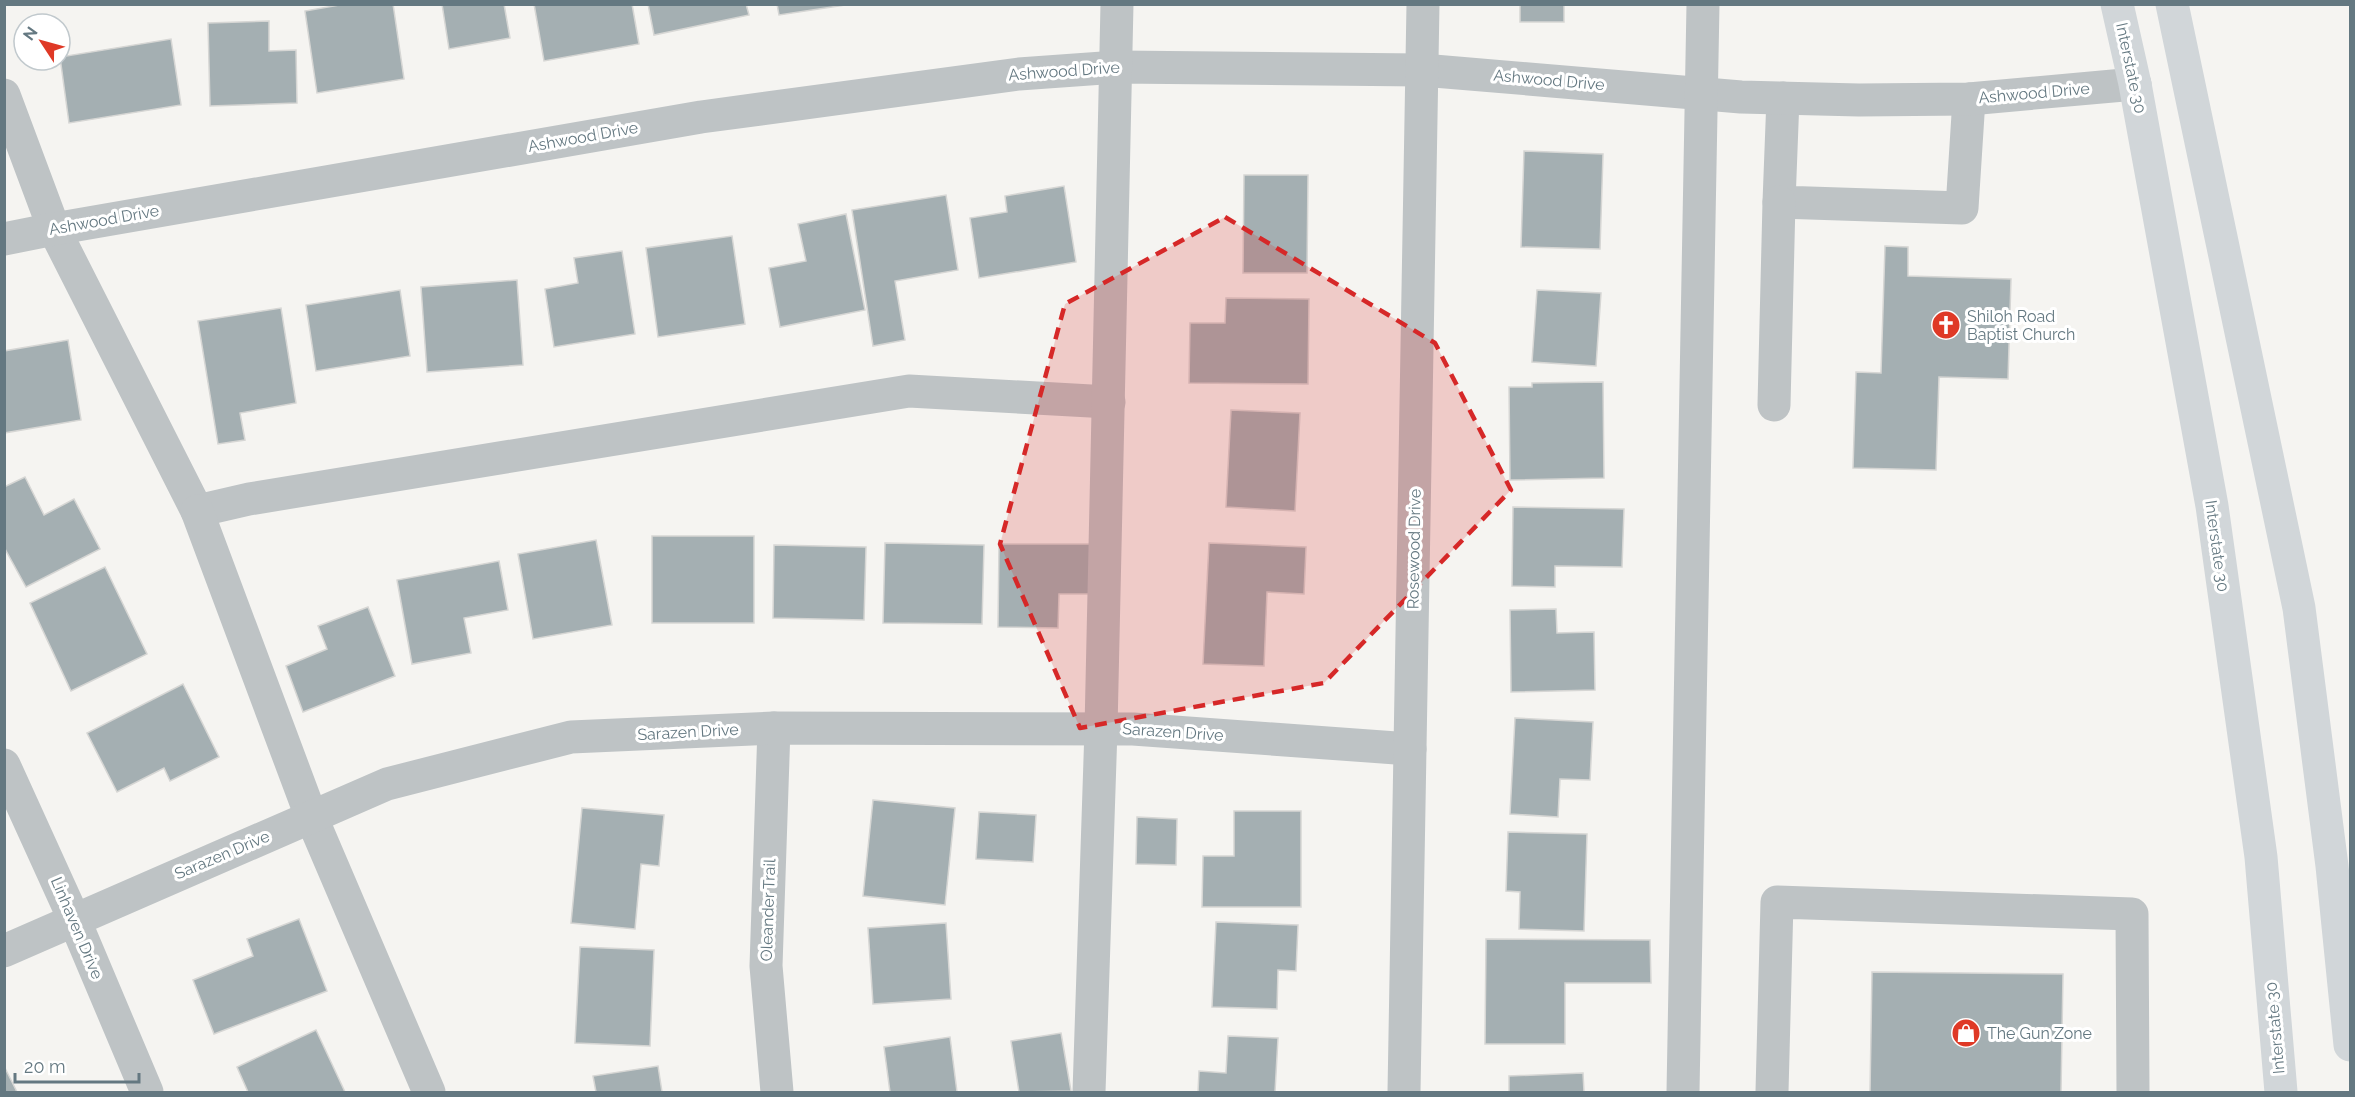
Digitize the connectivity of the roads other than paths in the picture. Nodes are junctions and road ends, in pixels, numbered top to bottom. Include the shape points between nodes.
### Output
1 (1117, 4) edge
2 (1423, 4) edge
3 (1703, 4) edge
4 (2117, 4) edge
5 (2172, 4) edge
6 (1117, 67) junction
7 (1422, 70) junction
8 (2135, 84) junction
9 (1701, 93) junction
10 (4, 95) edge
11 (1783, 98) junction
12 (1969, 99) junction
13 (1779, 202) junction
14 (54, 229) junction
15 (4, 239) edge
16 (1109, 402) junction
17 (1774, 405) dead end
18 (197, 511) junction
19 (774, 728) junction
20 (1101, 729) junction
21 (1410, 749) junction
22 (4, 765) edge
23 (311, 816) junction
24 (74, 919) junction
25 (4, 951) edge
26 (2350, 1045) edge
27 (147, 1092) edge
28 (429, 1092) edge
29 (777, 1092) edge
30 (1089, 1092) edge
31 (1404, 1092) edge
32 (1683, 1092) edge
33 (1772, 1092) edge
34 (2133, 1092) edge
35 (2281, 1092) edge

1 - 6 street
2 - 7 street, Rosewood Drive
3 - 9 street
4 - 8 main road, Interstate 30
5 - 26 main road via 2300,608
6 - 7 street, Ashwood Drive
6 - 14 street, Ashwood Drive via 1019,74 701,117
6 - 16 street
7 - 9 street, Ashwood Drive
7 - 21 street, Rosewood Drive
8 - 12 street, Ashwood Drive
8 - 35 main road, Interstate 30 via 2212,506 2260,857
9 - 11 street, Ashwood Drive
9 - 32 street
10 - 14 street
11 - 12 street, Ashwood Drive
11 - 13 street
12 - 13 street via 1962,208
13 - 17 street
14 - 15 street, Ashwood Drive
14 - 18 street
16 - 18 street via 909,391 249,499
16 - 20 street
18 - 23 street
19 - 20 street, Sarazen Drive
19 - 23 street, Sarazen Drive via 571,737 387,784
19 - 29 street, Oleander Trail via 766,966
20 - 21 street, Sarazen Drive
20 - 30 street
21 - 31 street, Rosewood Drive
22 - 24 street, Linhaven Drive
23 - 24 street, Sarazen Drive
23 - 28 street
24 - 25 street, Sarazen Drive
24 - 27 street, Linhaven Drive
33 - 34 street via 1777,902 2132,914

